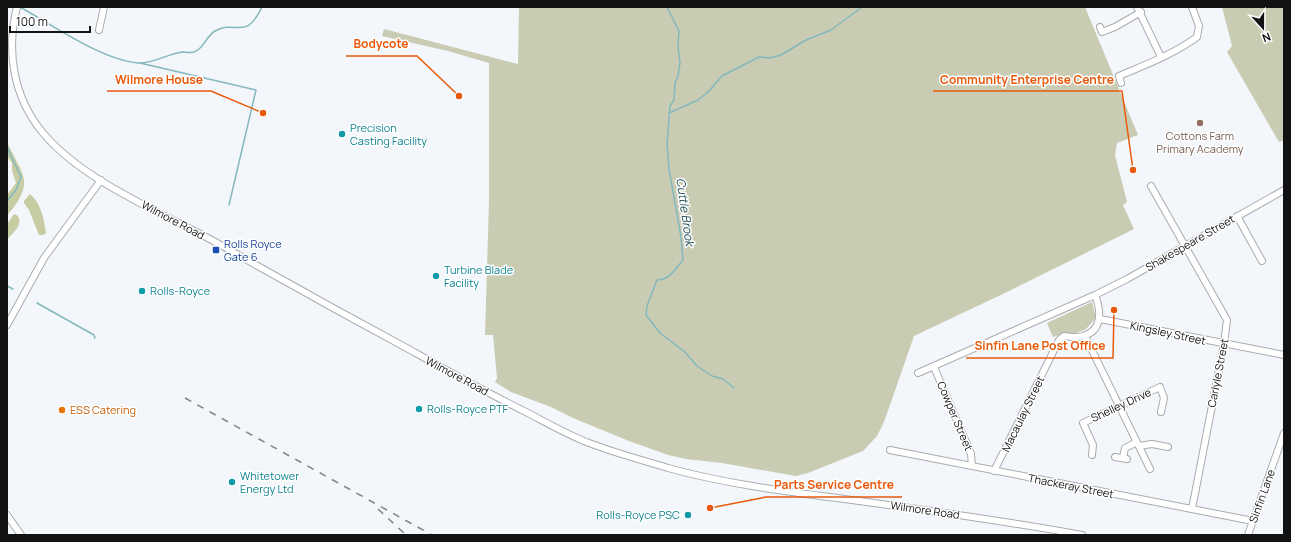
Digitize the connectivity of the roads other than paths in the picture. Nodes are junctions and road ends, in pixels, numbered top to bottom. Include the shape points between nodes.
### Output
1 (104, 7) edge
2 (1192, 7) edge
3 (16, 10) edge
4 (1139, 10) edge
5 (1100, 27) dead end
6 (99, 30) dead end
7 (1161, 58) junction
8 (1121, 82) dead end
9 (101, 180) junction
10 (1151, 186) dead end
11 (1284, 190) edge
12 (1237, 216) junction
13 (1185, 247) junction
14 (1262, 261) dead end
15 (1095, 295) junction
16 (1100, 318) junction
17 (7, 325) edge
18 (1084, 336) junction
19 (1224, 344) junction
20 (1284, 355) edge
21 (934, 367) junction
22 (918, 373) dead end
23 (1119, 406) junction
24 (1161, 412) dead end
25 (1284, 433) edge
26 (1138, 444) junction
27 (1168, 446) dead end
28 (890, 450) dead end
29 (1092, 455) dead end
30 (1115, 456) dead end
31 (972, 466) junction
32 (1150, 469) dead end
33 (994, 471) junction
34 (1192, 509) junction
35 (7, 515) edge
36 (1253, 521) junction
37 (21, 535) edge
38 (1082, 535) edge
39 (1248, 535) edge

1 - 6 street
2 - 7 street via 1198,26 1197,37
3 - 9 street, Wilmore Road via 12,30 12,55 14,75 25,105 52,143
4 - 5 street via 1115,28 1102,32
4 - 7 street
7 - 8 street via 1119,76
9 - 17 street via 44,258
9 - 38 street, Wilmore Road via 480,389 588,442 666,467 718,479
10 - 13 street, Carlyle Street
11 - 12 street, Shakespeare Street
12 - 13 street, Shakespeare Street
12 - 14 street
13 - 15 street, Shakespeare Street
13 - 19 street, Carlyle Street via 1227,320
15 - 16 street
15 - 21 street, Shakespeare Street
16 - 18 street via 1093,330
16 - 19 street, Kingsley Street
18 - 23 street
18 - 33 street, Macaulay Street via 1064,336 1059,340
19 - 20 street, Kingsley Street
19 - 34 street, Carlyle Street
21 - 22 street, Shakespeare Street
21 - 31 street, Cowper Street via 971,454
23 - 24 street, Shelley Drive via 1160,387 1164,398
23 - 26 street
23 - 29 street, Shelley Drive via 1083,423 1093,445
25 - 36 street, Sinfin Lane
26 - 27 street
26 - 30 street via 1125,448 1125,458
26 - 32 street
28 - 31 street, Thackeray Street
31 - 33 street, Thackeray Street
33 - 34 street, Thackeray Street
34 - 36 street, Thackeray Street
35 - 37 street
36 - 39 street, Sinfin Lane

